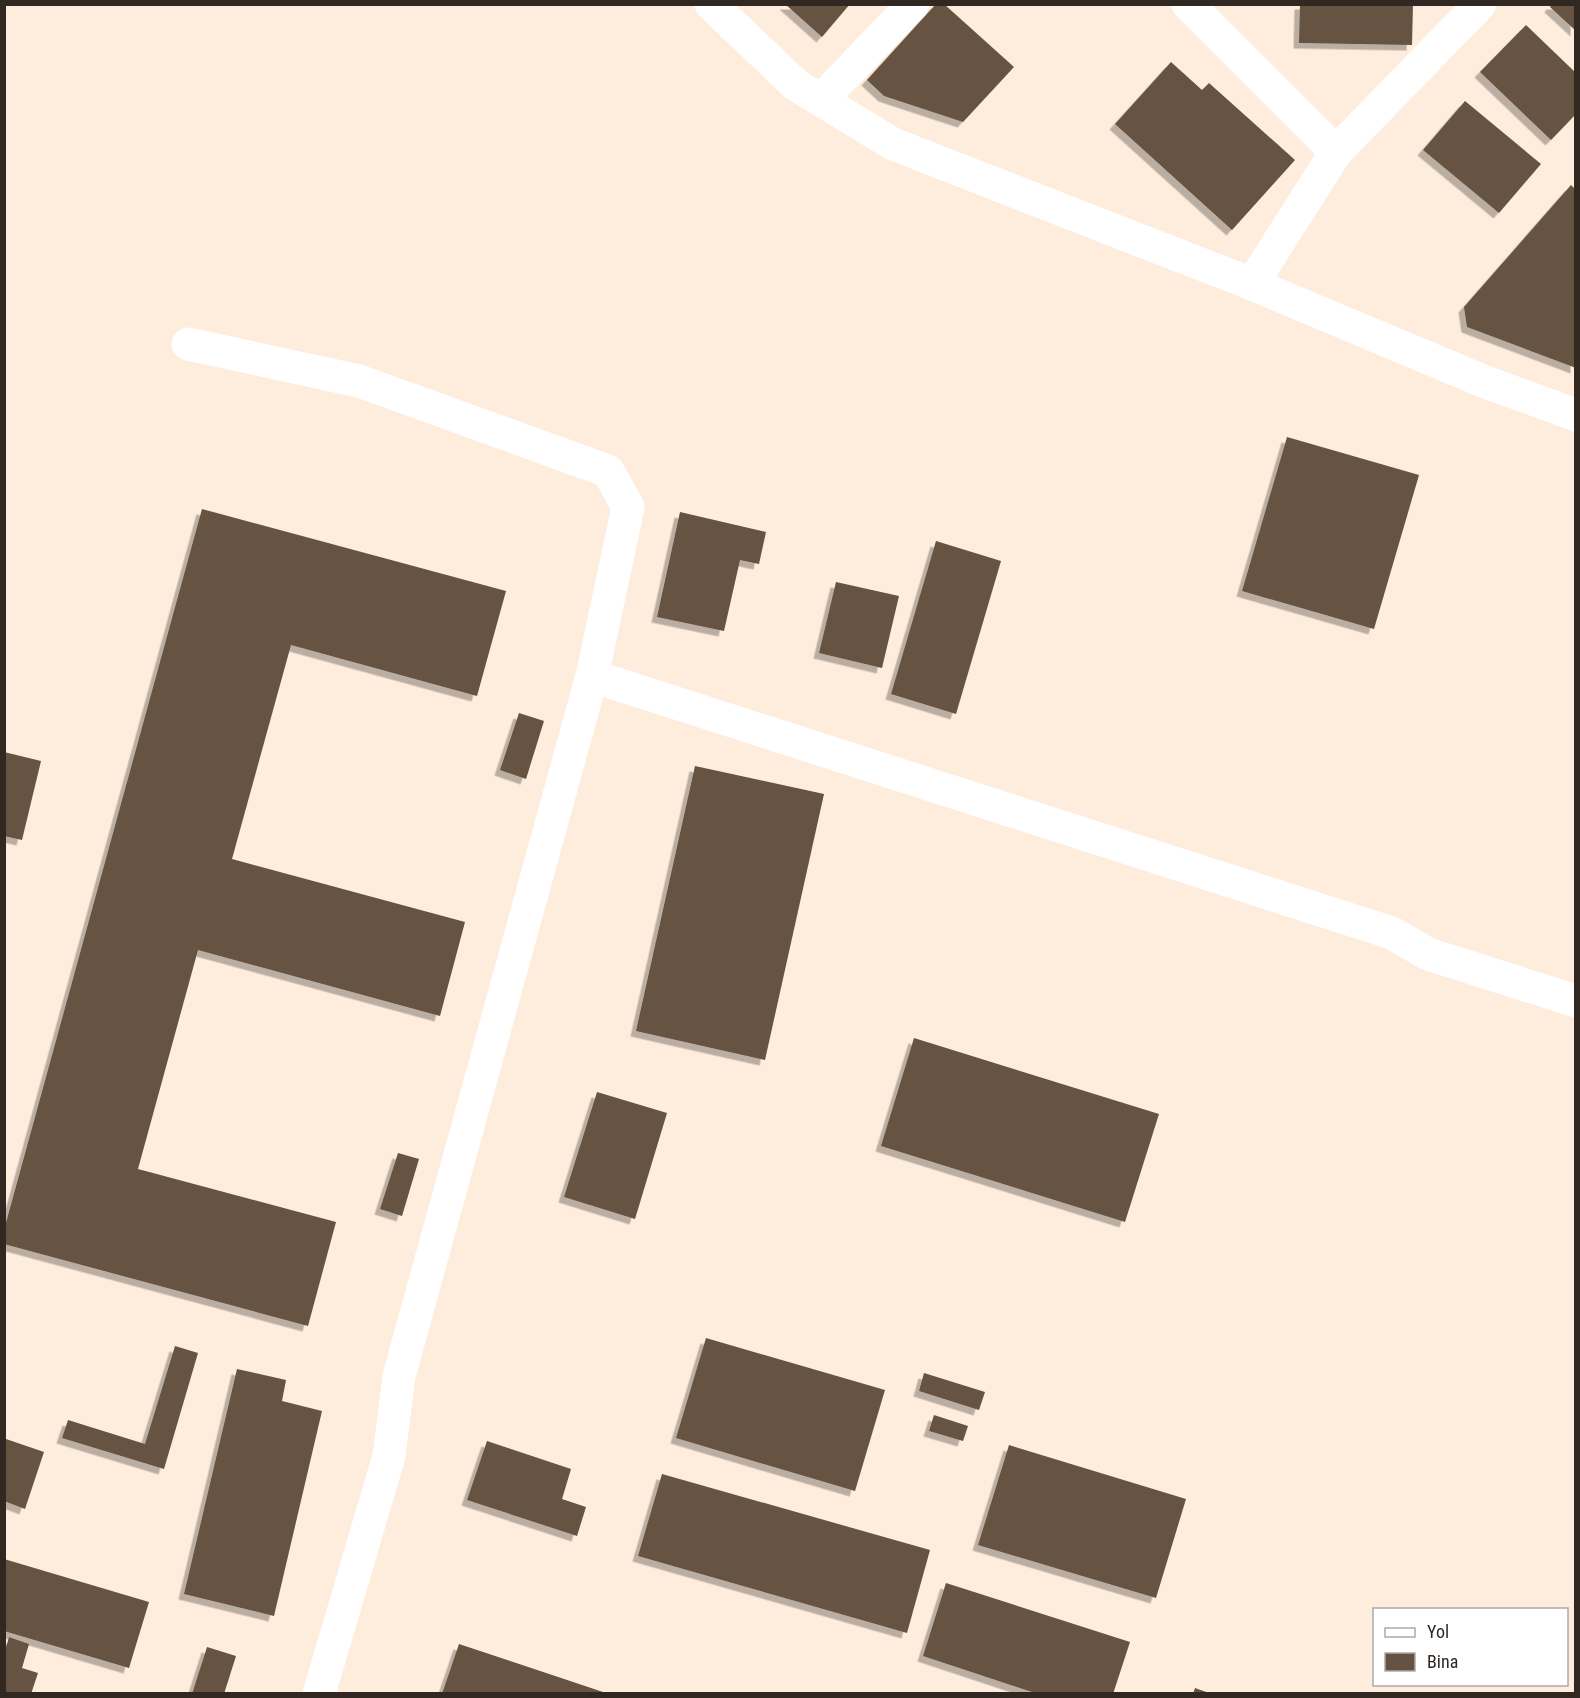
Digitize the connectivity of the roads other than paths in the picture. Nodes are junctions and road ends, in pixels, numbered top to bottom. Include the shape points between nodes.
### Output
1 (711, 4) edge
2 (913, 4) edge
3 (1188, 4) edge
4 (1480, 4) edge
5 (821, 100) junction
6 (1336, 152) junction
7 (1252, 284) junction
8 (188, 344) dead end
9 (1575, 416) edge
10 (592, 676) junction
11 (1575, 1001) edge
12 (319, 1694) edge

1 - 5 street via 796,84
2 - 5 street
3 - 6 street
4 - 6 street
5 - 7 street via 893,144
6 - 7 street
7 - 9 street
8 - 10 street via 359,381 608,471 628,507
10 - 11 street via 1392,933 1428,954
10 - 12 street via 399,1376 389,1456

